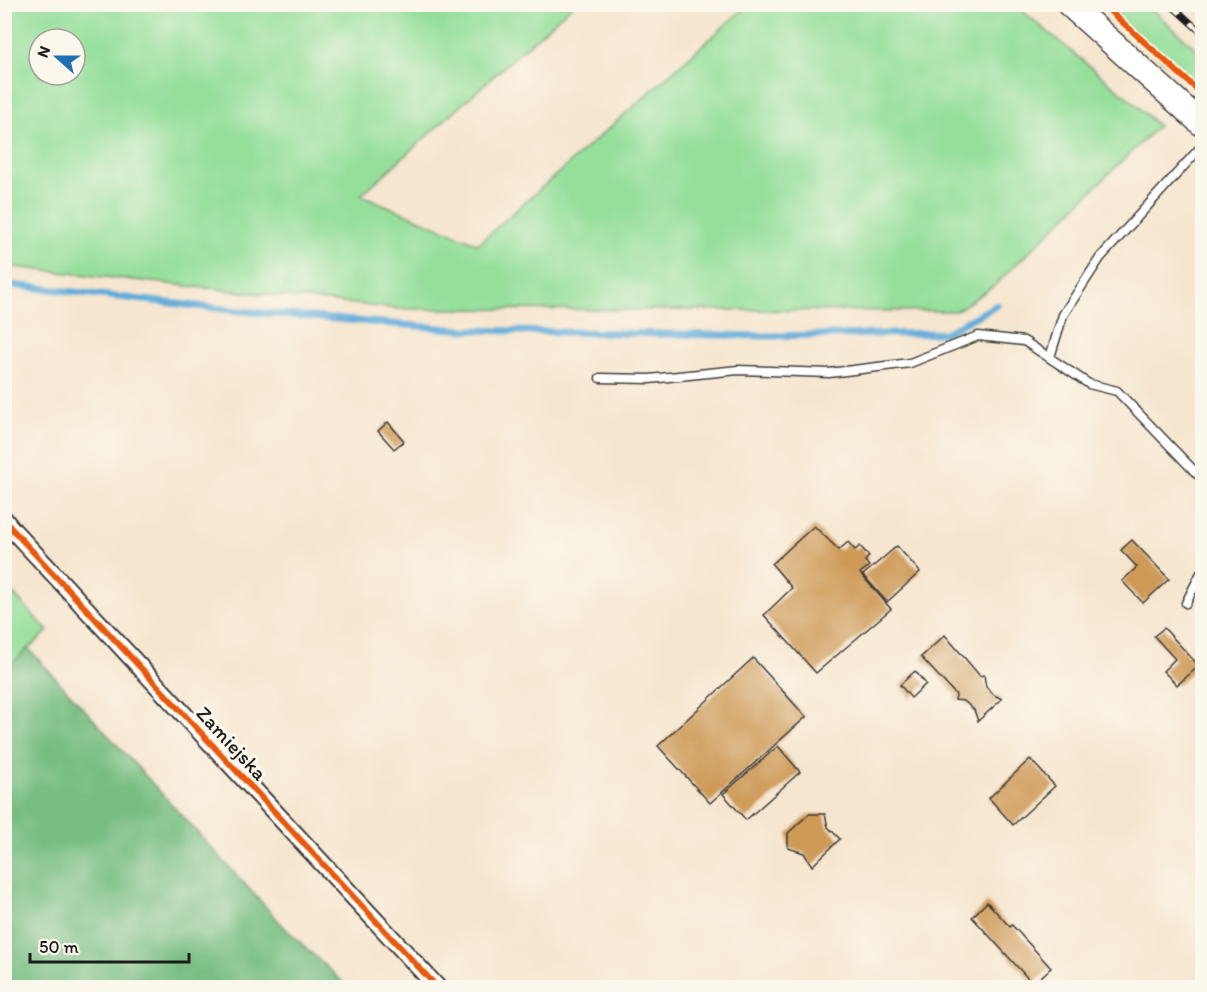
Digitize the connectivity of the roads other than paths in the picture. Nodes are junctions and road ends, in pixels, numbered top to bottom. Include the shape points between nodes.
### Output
1 (1069, 4) edge
2 (1203, 124) edge
3 (1203, 146) edge
4 (1050, 357) junction
5 (600, 378) dead end
6 (1203, 480) edge
7 (4, 519) edge
8 (1203, 571) edge
9 (1185, 603) dead end
10 (438, 987) edge

1 - 2 main road
3 - 4 lane via 1100,258 1063,315
4 - 5 lane via 1024,341 978,336 910,363 829,373 738,370 649,379
4 - 6 lane via 1089,384 1117,391
7 - 10 street, Zamiejska
8 - 9 lane

